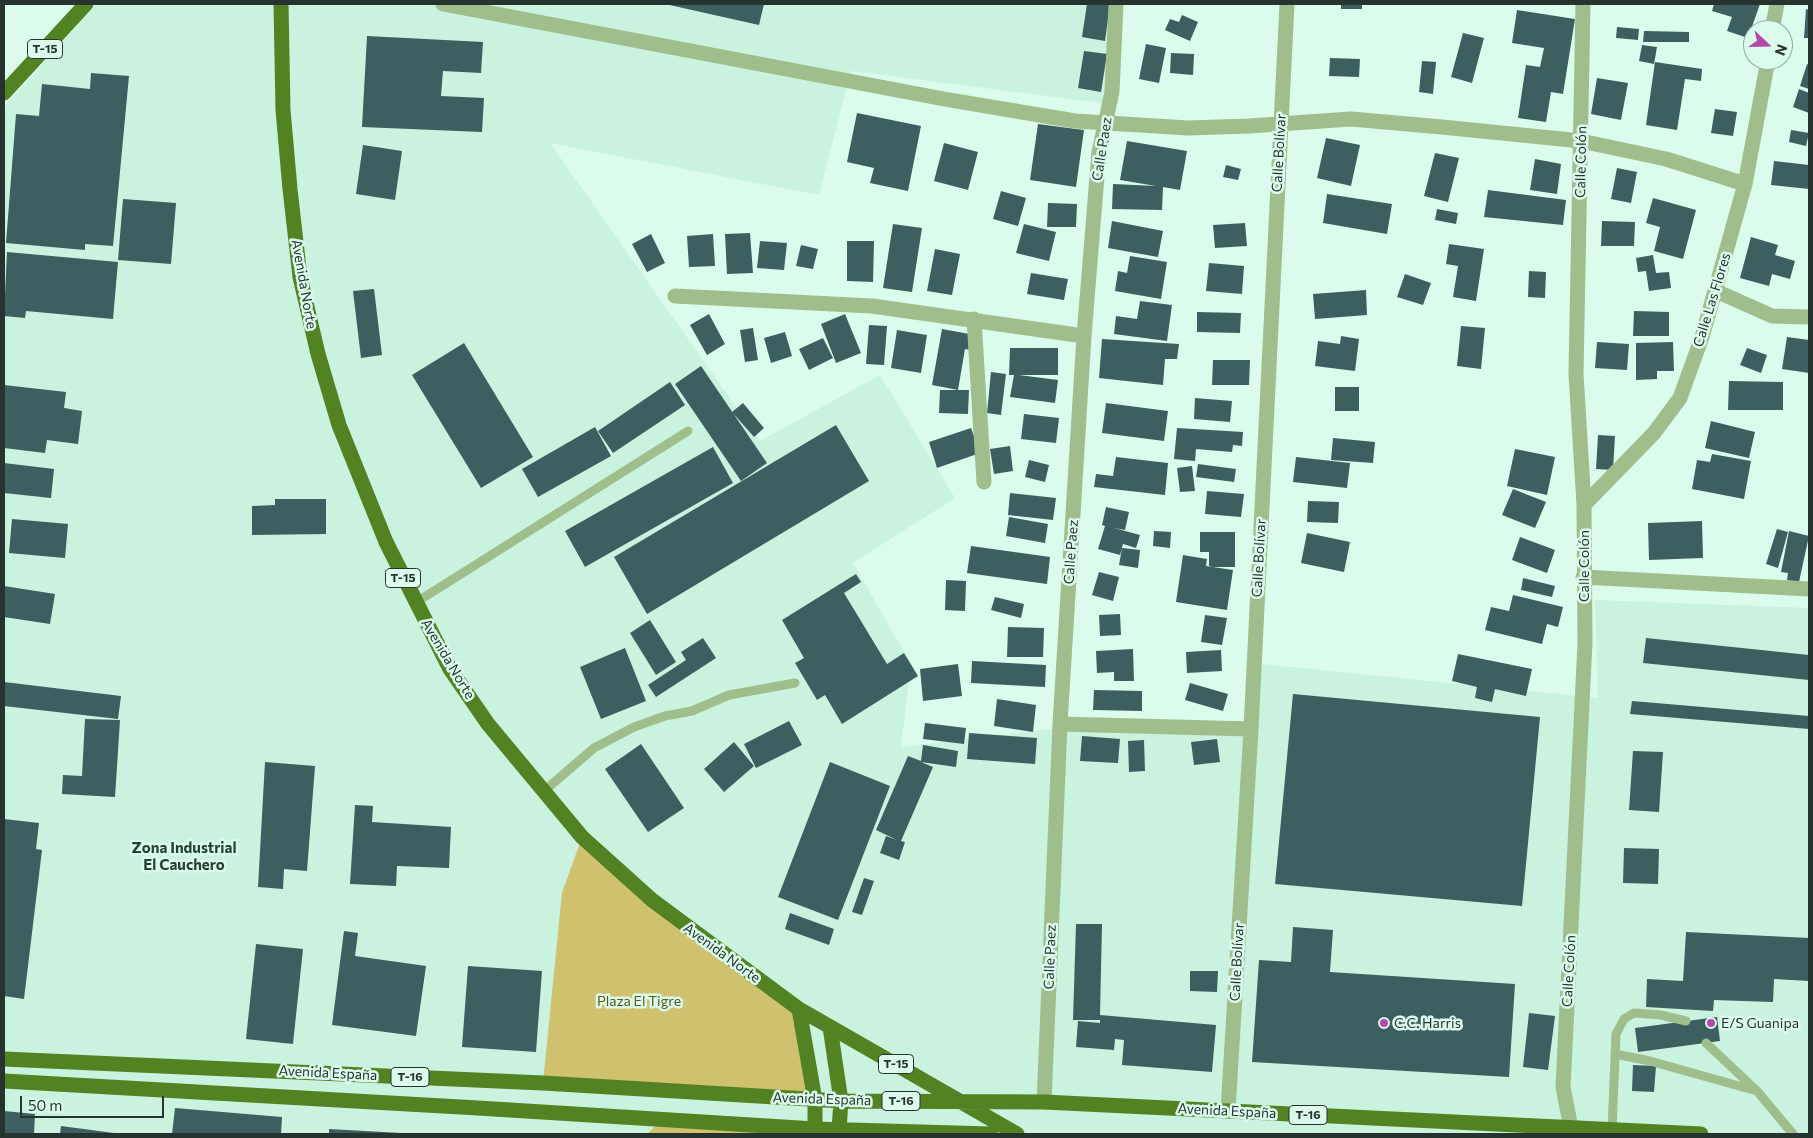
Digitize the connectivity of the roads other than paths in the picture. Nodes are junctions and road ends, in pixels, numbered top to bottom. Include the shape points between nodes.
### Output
1 (281, 4) edge
2 (443, 4) edge
3 (1116, 4) edge
4 (1287, 4) edge
5 (1583, 4) edge
6 (1776, 4) edge
7 (81, 7) edge
8 (1774, 20) edge
9 (1766, 70) edge
10 (4, 93) edge
11 (1106, 124) junction
12 (1280, 124) junction
13 (1581, 141) junction
14 (1745, 184) junction
15 (1716, 291) junction
16 (675, 296) dead end
17 (1809, 317) edge
18 (974, 319) junction
19 (1084, 336) junction
20 (688, 430) dead end
21 (984, 482) dead end
22 (1584, 505) junction
23 (1583, 577) junction
24 (1809, 588) edge
25 (415, 603) junction
26 (795, 684) dead end
27 (1060, 724) junction
28 (1250, 729) junction
29 (543, 792) junction
30 (799, 1009) junction
31 (1686, 1021) dead end
32 (830, 1027) junction
33 (1706, 1043) dead end
34 (1615, 1054) junction
35 (4, 1059) edge
36 (4, 1081) edge
37 (1757, 1091) junction
38 (816, 1100) junction
39 (961, 1100) junction
40 (840, 1101) junction
41 (1044, 1102) junction
42 (1228, 1111) junction
43 (1572, 1128) junction
44 (750, 1129) edge
45 (815, 1129) junction
46 (840, 1130) junction
47 (1612, 1130) junction
48 (910, 1133) edge
49 (991, 1134) edge
50 (1017, 1134) edge
51 (1701, 1134) edge
52 (1793, 1134) edge

1 - 25 highway, Avenida Norte / T-15 via 283,110 300,277 339,425 386,542
2 - 11 street via 944,99
3 - 11 street, Calle Paez via 1112,92
4 - 12 street, Calle Bolívar
5 - 13 street, Calle Colón
6 - 8 street
7 - 10 highway, T-15
9 - 14 street, Calle Las Flores
11 - 12 street via 1188,128
11 - 19 street, Calle Paez via 1099,152
12 - 13 street via 1351,119
12 - 28 street, Calle Bolívar
13 - 14 street via 1666,159
13 - 22 street, Calle Colón via 1576,374
14 - 15 street, Calle Las Flores
15 - 17 street via 1772,316
15 - 22 street, Calle Las Flores via 1680,398 1654,433
16 - 18 street via 872,306
18 - 19 street
18 - 21 street
19 - 27 street, Calle Paez
20 - 25 lane
22 - 23 street, Calle Colón
23 - 24 street
23 - 43 street, Calle Colón via 1584,653 1563,1087
25 - 29 highway, Avenida Norte / T-15 via 450,668 488,724
26 - 29 lane via 729,695 692,711 664,716 634,727 594,748
27 - 28 street
27 - 41 street, Calle Paez
28 - 42 street, Calle Bolívar
29 - 30 highway, Avenida Norte / T-15 via 582,837 652,900
30 - 32 highway, Avenida Norte / T-15
30 - 38 highway
31 - 34 lane via 1634,1012 1624,1019 1616,1034
32 - 39 highway, Avenida Norte / T-15
32 - 40 highway
33 - 37 lane
34 - 37 lane
34 - 47 lane
35 - 38 highway, Avenida España / T-16 via 542,1083
36 - 44 highway, Avenida España / T-16
37 - 52 lane
38 - 40 highway, Avenida España / T-16
38 - 45 highway
39 - 40 highway, Avenida España / T-16
39 - 41 highway, Avenida España / T-16
39 - 50 highway, Avenida Norte
40 - 46 highway
41 - 42 highway, Avenida España / T-16
42 - 43 highway, Avenida España / T-16
43 - 47 highway, Avenida España / T-16
44 - 45 highway, Avenida España / T-16
45 - 46 highway, Avenida España / T-16
46 - 48 highway, Avenida España / T-16
47 - 51 highway, Avenida España / T-16
48 - 49 highway, Avenida España / T-16

